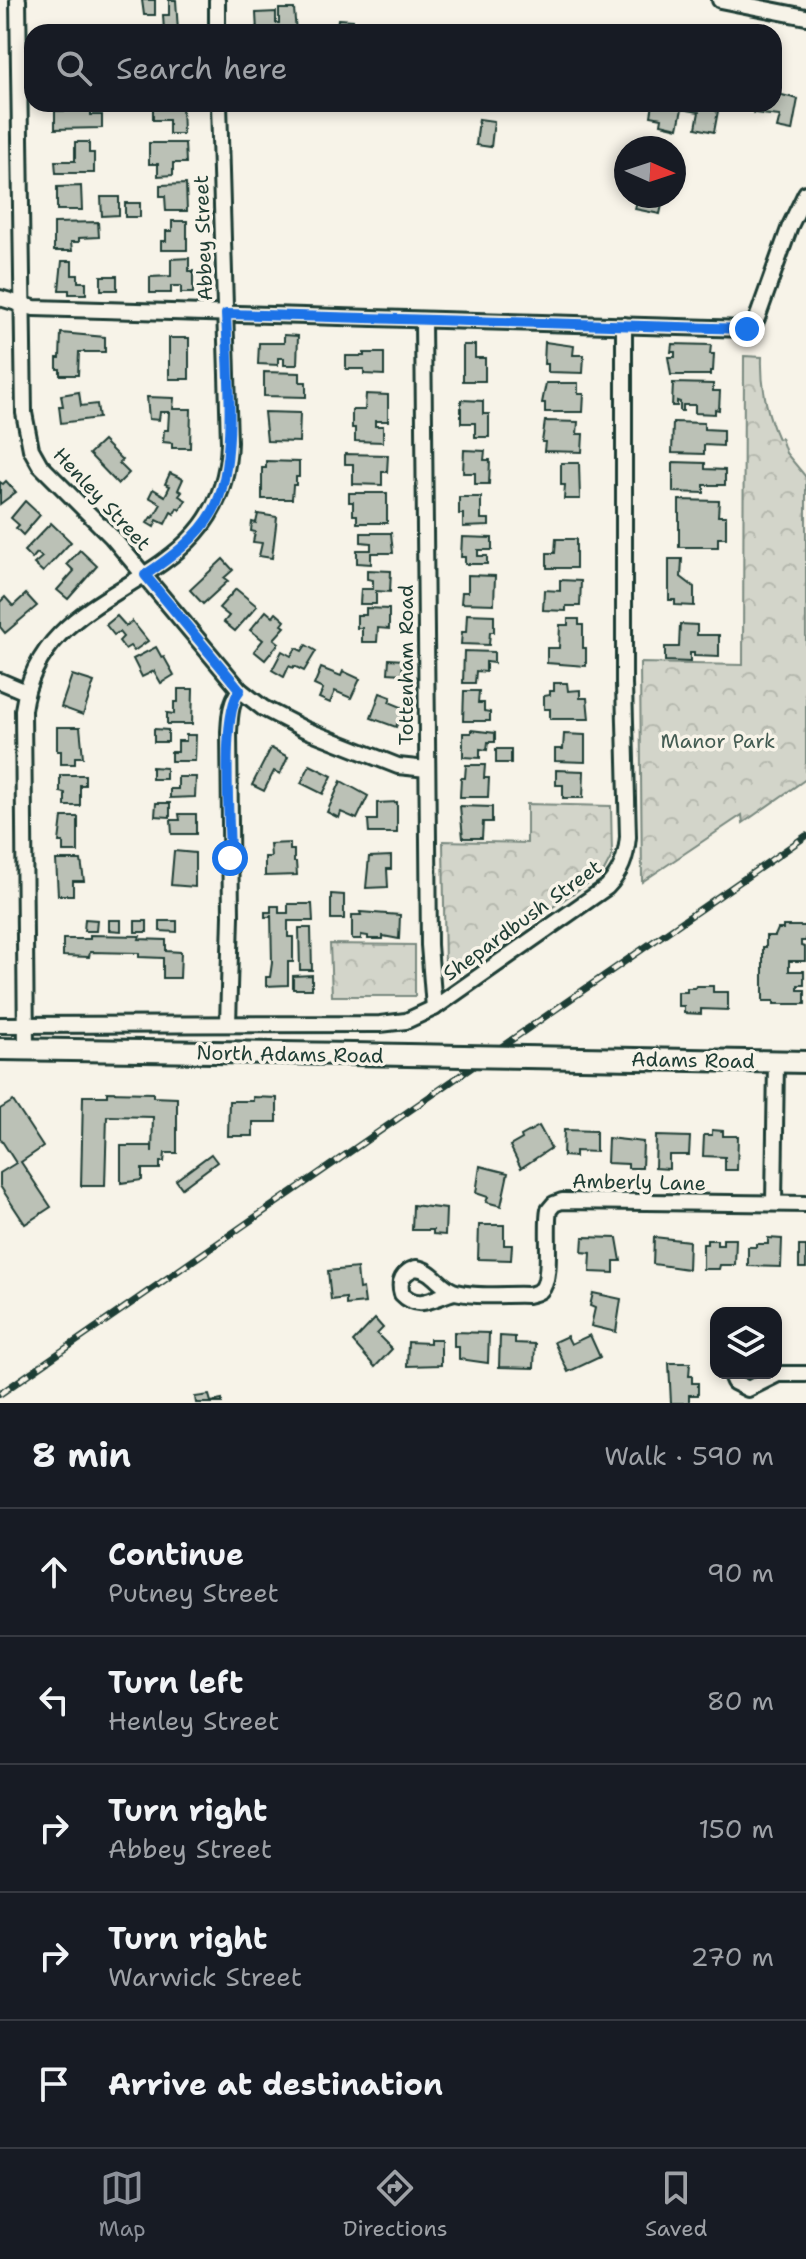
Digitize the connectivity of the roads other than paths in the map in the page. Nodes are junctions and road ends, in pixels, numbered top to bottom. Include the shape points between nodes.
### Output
1 (18, 0) edge
2 (217, 0) edge
3 (720, 0) edge
4 (806, 17) edge
5 (217, 24) edge
6 (219, 112) edge
7 (806, 193) edge
8 (0, 298) edge
9 (21, 306) junction
10 (226, 314) junction
11 (423, 321) junction
12 (624, 325) junction
13 (145, 575) junction
14 (0, 681) edge
15 (240, 690) junction
16 (26, 692) junction
17 (427, 769) junction
18 (434, 1008) junction
19 (228, 1024) junction
20 (0, 1025) edge
21 (26, 1025) junction
22 (0, 1049) edge
23 (26, 1050) junction
24 (581, 1058) joint
25 (776, 1061) junction
26 (806, 1062) edge
27 (774, 1203) junction
28 (806, 1204) edge
29 (454, 1292) dead end
30 (782, 1373) edge
31 (806, 1374) edge
32 (733, 1379) edge
33 (766, 1379) edge

1 - 9 street, Henley Street
2 - 5 street
3 - 4 street
6 - 10 street, Abbey Street
7 - 12 street via 755,323 747,329
8 - 9 street
9 - 10 street
9 - 13 street, Henley Street via 24,413 31,449 40,465
10 - 11 street
10 - 13 street, Abbey Street via 228,458 220,493 193,536
11 - 12 street
11 - 17 street, Tottenham Road
12 - 18 street, Shepardbush Street via 624,861 607,887
13 - 15 street, Henley Street
13 - 16 street, Abbey Street via 53,639
14 - 16 street
15 - 17 street, Henley Street via 304,729 398,766
15 - 19 street via 234,697 229,732
16 - 21 street, Abbey Street
17 - 18 street, Tottenham Road
18 - 19 street, Shepardbush Street via 394,1023
19 - 21 street, Shepardbush Street
20 - 21 street, Shepardbush Street
21 - 23 street, Abbey Street
22 - 23 main road, North Adams Road
23 - 24 main road, North Adams Road, bridge
24 - 25 main road, Adams Road
25 - 26 main road, Adams Road
25 - 27 street
27 - 28 street, Amberly Lane
27 - 29 street, Amberly Lane via 562,1201 549,1210 543,1288 528,1295
30 - 31 street
32 - 33 street via 748,1389

